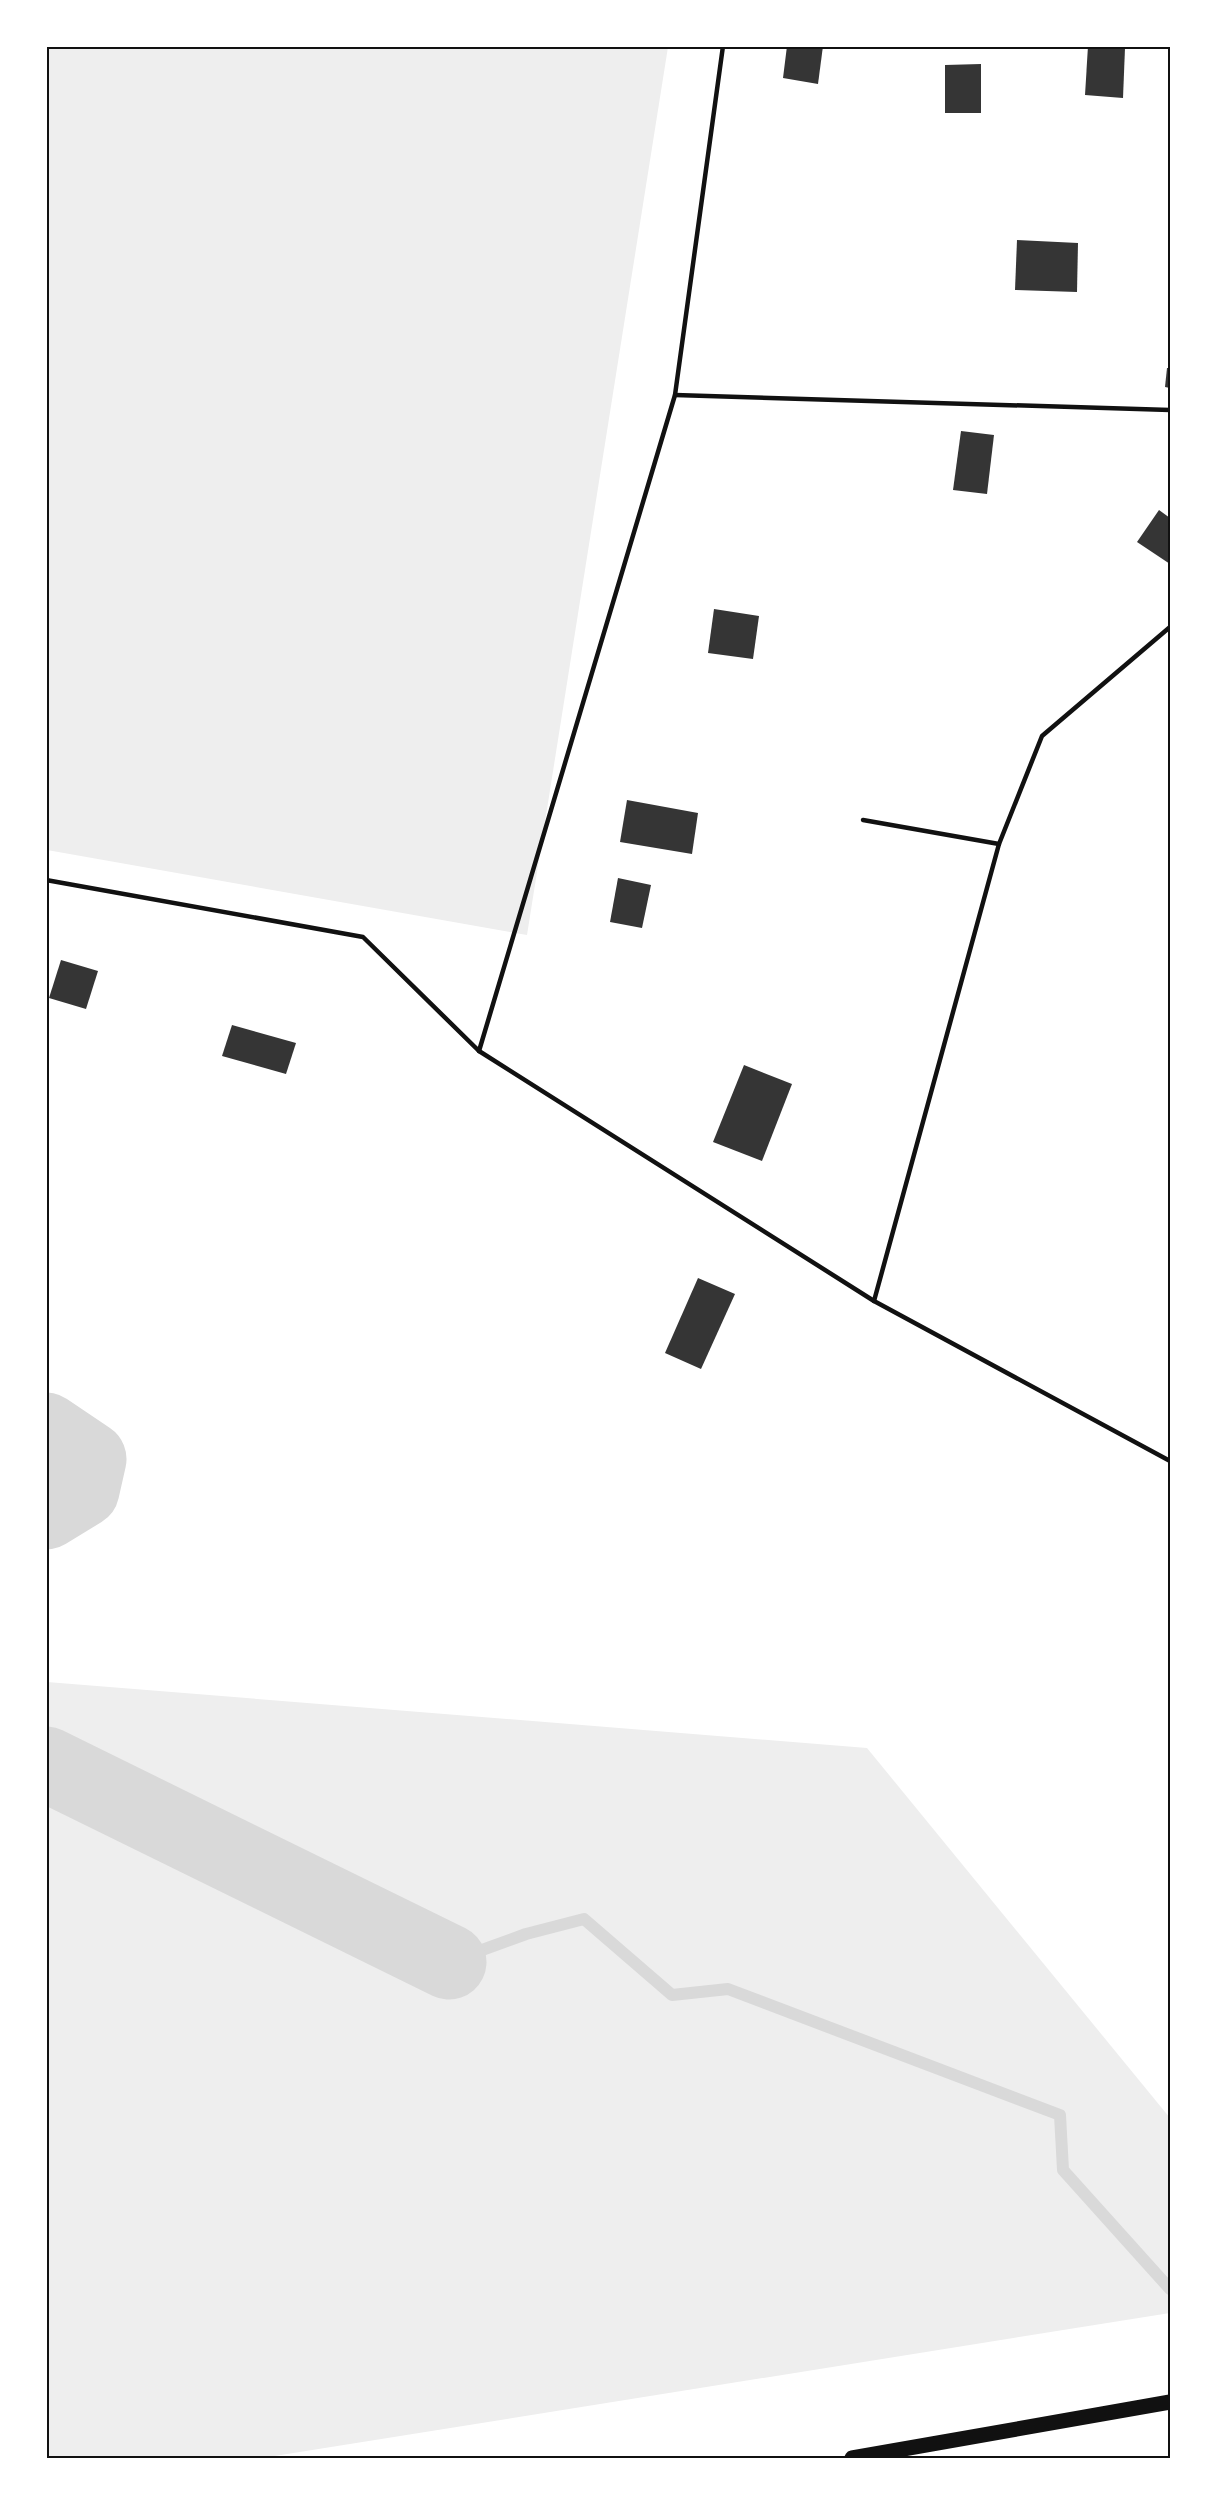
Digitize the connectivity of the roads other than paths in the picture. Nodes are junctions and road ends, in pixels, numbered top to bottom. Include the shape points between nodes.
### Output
1 (723, 46) edge
2 (675, 395) junction
3 (1170, 410) edge
4 (1170, 627) edge
5 (863, 820) dead end
6 (999, 844) junction
7 (46, 880) edge
8 (479, 1051) junction
9 (874, 1301) junction
10 (1170, 1461) edge
11 (1170, 2402) edge
12 (852, 2458) edge

1 - 2 lane
2 - 3 lane
2 - 8 lane
4 - 6 lane via 1042,736
5 - 6 lane
6 - 9 lane
7 - 8 lane via 363,937
8 - 9 lane
9 - 10 lane
11 - 12 main road

